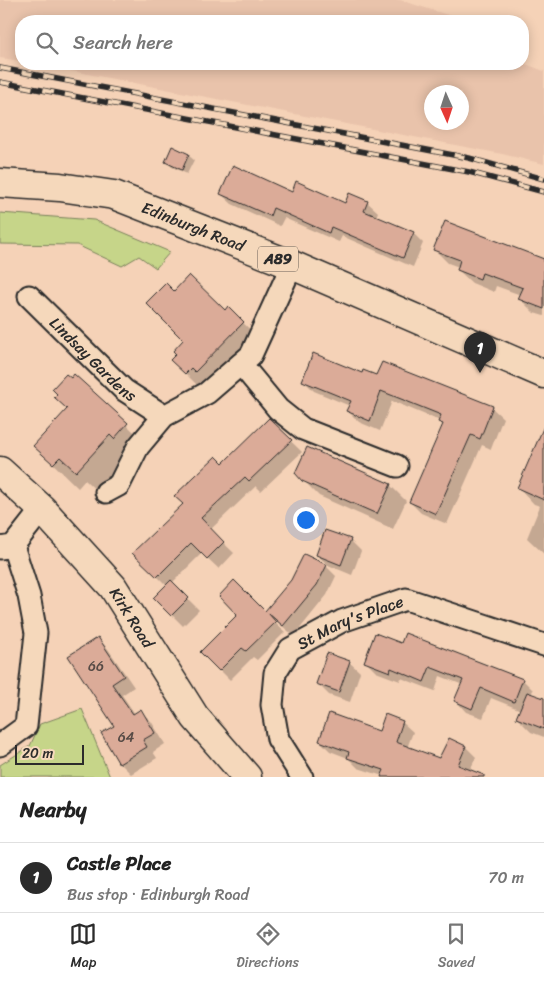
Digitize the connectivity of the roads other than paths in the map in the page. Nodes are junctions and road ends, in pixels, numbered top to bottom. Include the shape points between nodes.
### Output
1 (0, 183) edge
2 (292, 265) junction
3 (28, 296) dead end
4 (241, 364) junction
5 (544, 374) edge
6 (164, 416) junction
7 (397, 466) dead end
8 (0, 471) edge
9 (106, 492) dead end
10 (42, 510) junction
11 (6, 547) edge
12 (544, 645) edge
13 (0, 746) edge
14 (246, 777) edge
15 (302, 777) edge

1 - 2 main road, Edinburgh Road / A89 via 114,195
2 - 4 street via 251,356
2 - 5 main road, Edinburgh Road / A89
3 - 6 street, Lindsay Gardens via 124,390
4 - 6 street via 207,393
4 - 7 street via 278,409 303,429
6 - 9 street via 138,447 119,485
8 - 10 main road, Kirk Road
10 - 11 street
10 - 14 main road, Kirk Road via 113,587 195,717
11 - 13 street via 29,596 36,632 26,726
12 - 15 street, St Mary's Place via 406,599 342,621 298,644 290,649 275,673 272,705 278,740

